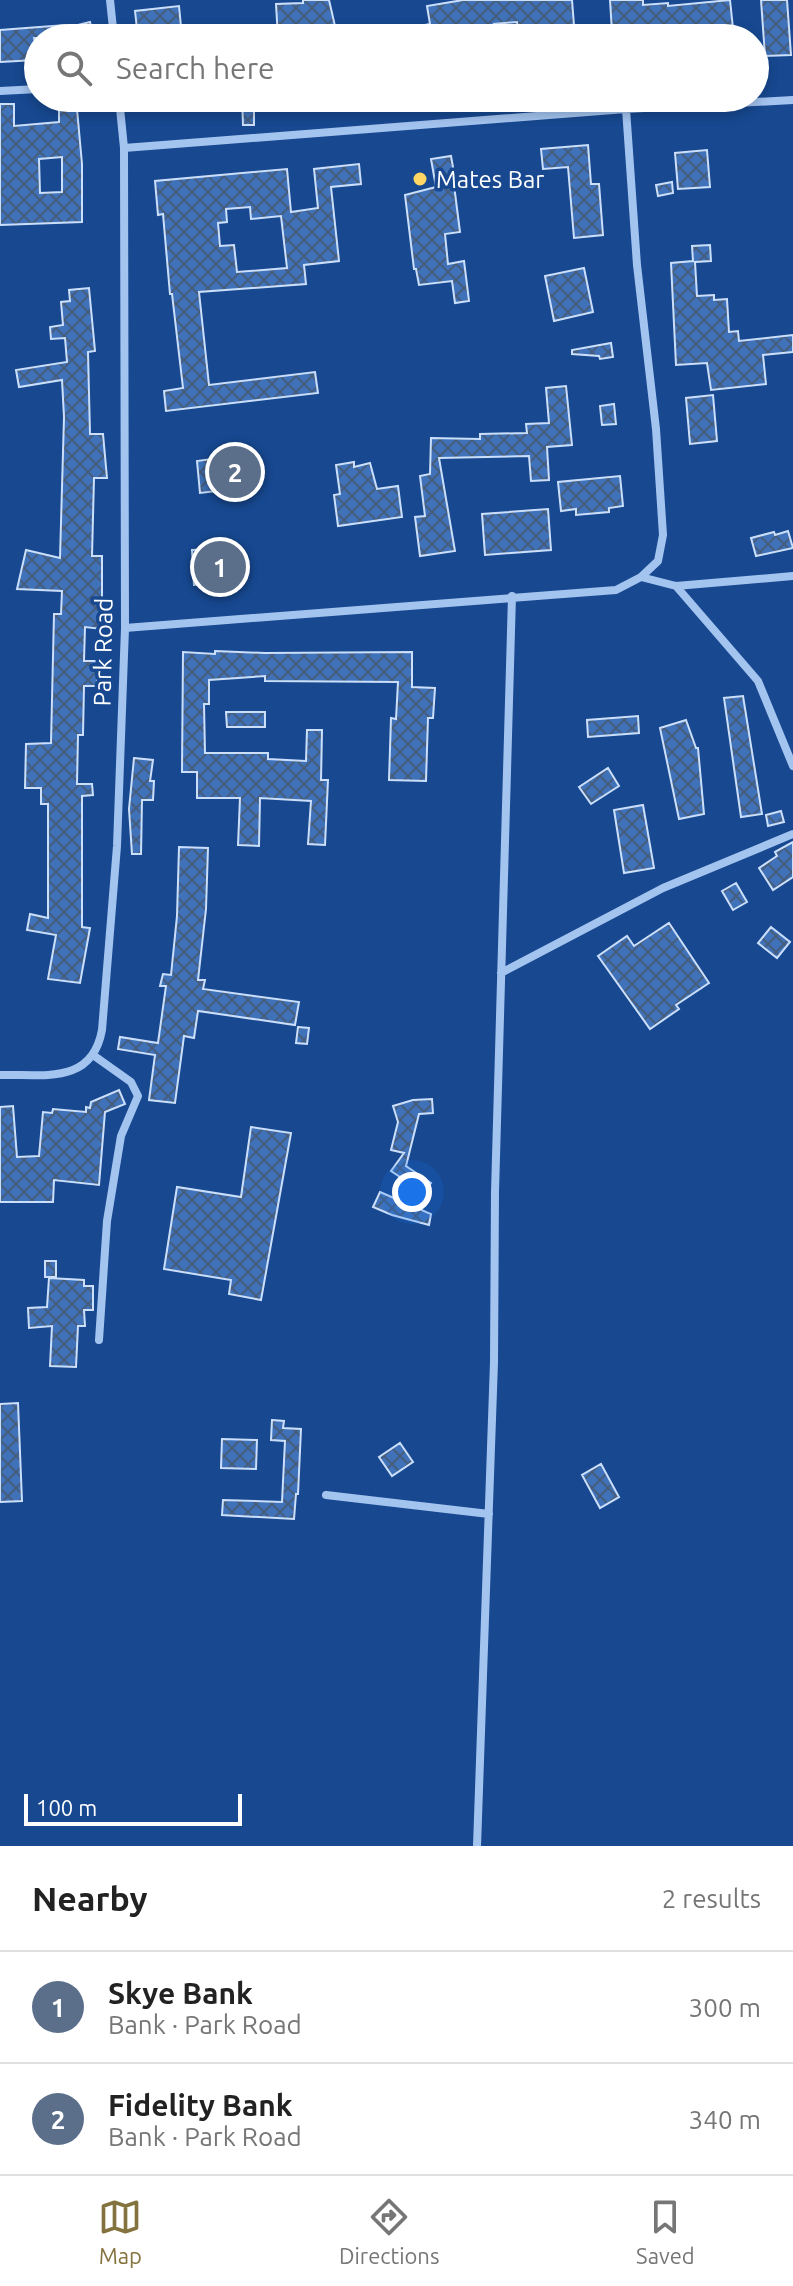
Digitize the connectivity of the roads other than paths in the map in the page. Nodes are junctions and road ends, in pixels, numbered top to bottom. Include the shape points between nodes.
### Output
1 (110, 0) edge
2 (113, 24) edge
3 (24, 90) edge
4 (0, 91) edge
5 (793, 100) edge
6 (769, 101) edge
7 (120, 112) edge
8 (587, 112) edge
9 (626, 112) edge
10 (124, 148) junction
11 (793, 576) edge
12 (641, 577) junction
13 (676, 586) junction
14 (512, 596) junction
15 (125, 628) junction
16 (793, 766) edge
17 (793, 834) edge
18 (501, 973) junction
19 (93, 1055) junction
20 (0, 1075) edge
21 (99, 1340) dead end
22 (326, 1495) dead end
23 (489, 1514) junction
24 (477, 1846) edge

1 - 2 street
3 - 4 street
5 - 6 street
7 - 10 street, Park Road
8 - 10 street
9 - 12 street via 663,535 658,561
10 - 15 street, Park Road
11 - 13 street
12 - 13 street
12 - 14 street via 616,590
13 - 16 street via 758,681
14 - 15 street
14 - 18 street
15 - 19 street, Park Road via 117,846 102,1030
17 - 18 street via 663,888
18 - 23 street
19 - 20 street via 67,1073
19 - 21 street via 131,1082 138,1096 121,1136 109,1207
22 - 23 street
23 - 24 street

